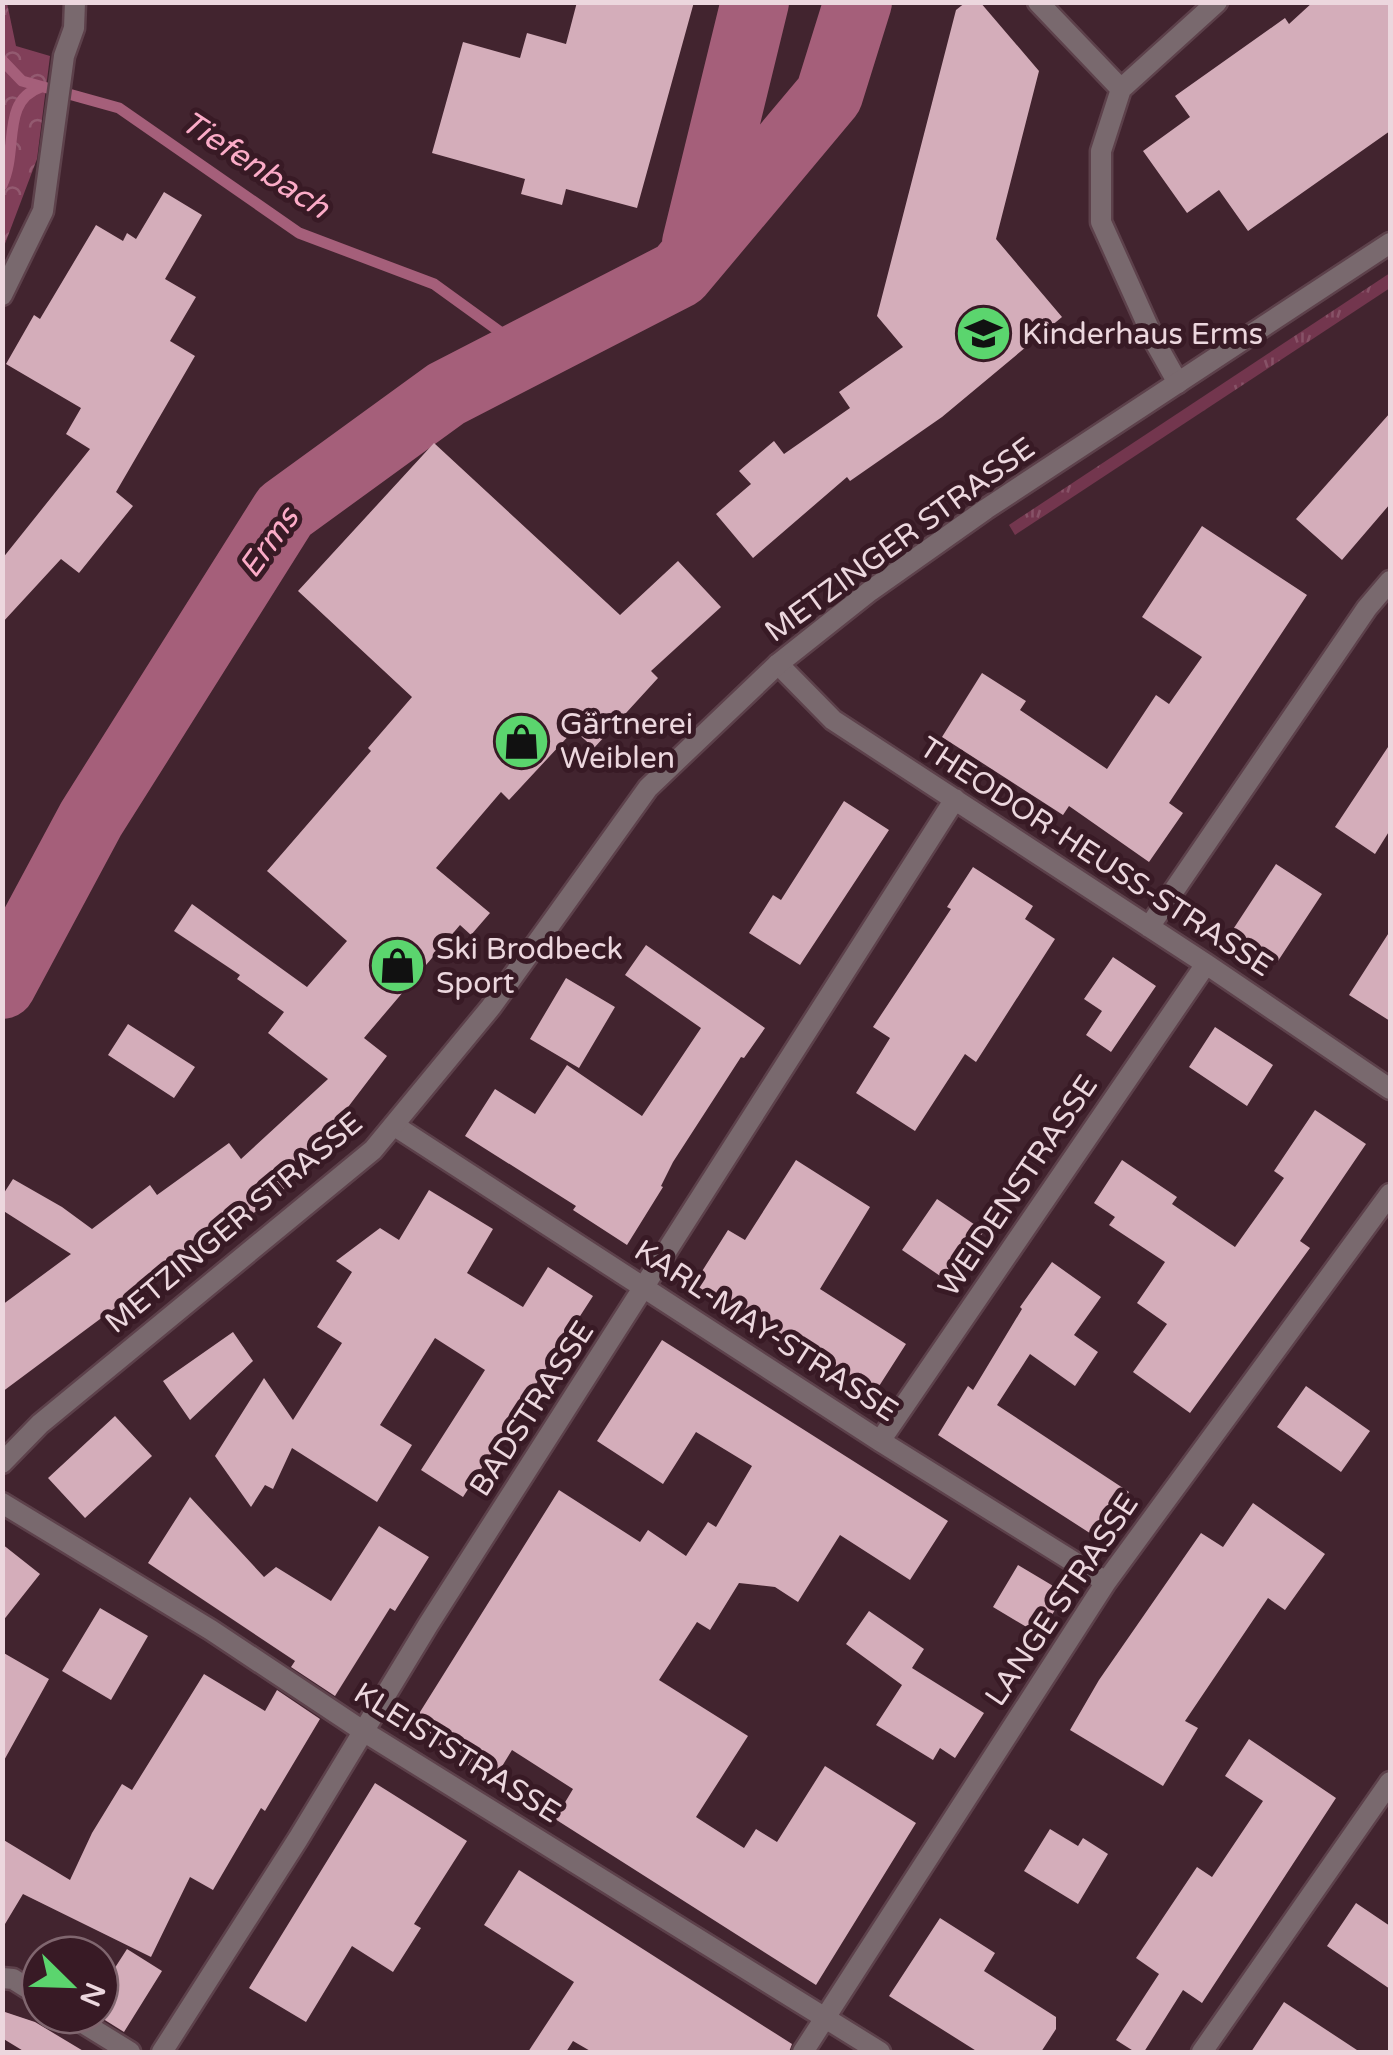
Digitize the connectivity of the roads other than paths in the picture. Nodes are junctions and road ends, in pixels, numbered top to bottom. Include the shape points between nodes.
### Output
1 (75, 2) edge
2 (1038, 2) edge
3 (1216, 2) edge
4 (1121, 88) junction
5 (1390, 244) edge
6 (2, 295) edge
7 (1178, 384) junction
8 (1390, 580) edge
9 (778, 664) junction
10 (955, 800) junction
11 (1149, 927) junction
12 (1206, 964) junction
13 (1390, 1089) edge
14 (395, 1126) junction
15 (1390, 1194) edge
16 (645, 1288) junction
17 (880, 1441) junction
18 (2, 1463) edge
19 (2, 1503) edge
20 (1106, 1582) junction
21 (362, 1731) junction
22 (1390, 1782) edge
23 (825, 2016) junction
24 (102, 2035) edge
25 (130, 2052) edge
26 (162, 2052) edge
27 (804, 2052) edge
28 (880, 2052) edge
29 (1202, 2052) edge

1 - 6 street via 43,211
2 - 4 street
3 - 4 street
4 - 7 street via 1101,151 1101,222
5 - 7 street, METZINGER STRASSE
7 - 9 street, METZINGER STRASSE via 870,591
8 - 11 street
9 - 10 street, THEODOR-HEUSS-STRASSE via 833,720
9 - 14 street, METZINGER STRASSE via 648,788
10 - 11 street, THEODOR-HEUSS-STRASSE
10 - 16 street, BADSTRASSE
11 - 12 street, THEODOR-HEUSS-STRASSE
12 - 13 street, THEODOR-HEUSS-STRASSE
12 - 17 street, WEIDENSTRASSE
14 - 16 street, KARL-MAY-STRASSE
14 - 18 street, METZINGER STRASSE
15 - 20 street, LANGE STRASSE
16 - 17 street, KARL-MAY-STRASSE
16 - 21 street, BADSTRASSE
17 - 20 street, KARL-MAY-STRASSE
19 - 21 street, KLEISTSTRASSE
20 - 23 street, LANGE STRASSE
21 - 23 street, KLEISTSTRASSE
21 - 26 street, BADSTRASSE
22 - 29 street
23 - 27 street, LANGE STRASSE
23 - 28 street, KLEISTSTRASSE
24 - 25 street

